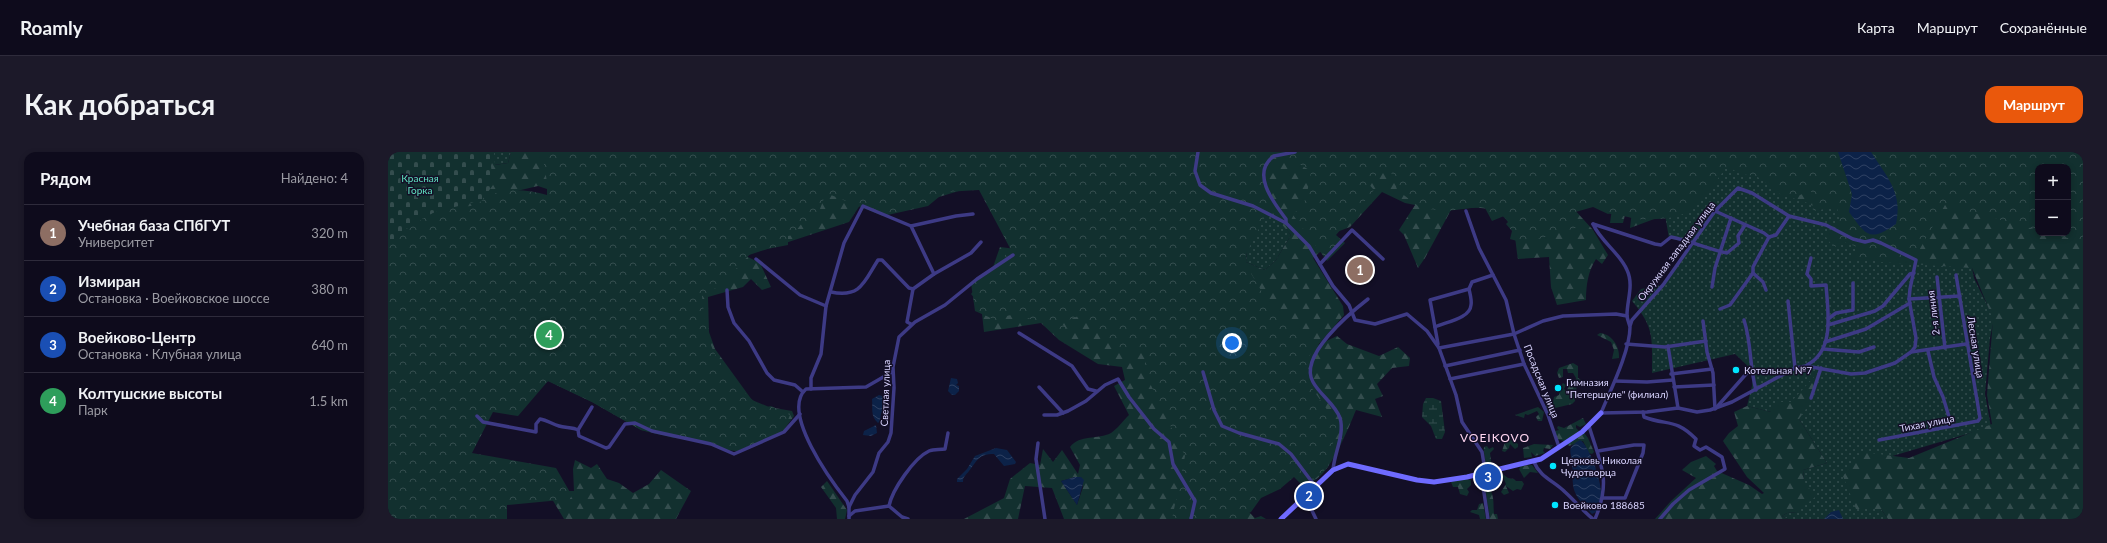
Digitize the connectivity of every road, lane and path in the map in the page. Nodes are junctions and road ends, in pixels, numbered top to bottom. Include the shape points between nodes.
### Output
1 (1198, 152) edge
2 (1295, 152) edge
3 (1466, 211) dead end
4 (1715, 211) junction
5 (973, 214) dead end
6 (1789, 216) junction
7 (1731, 218) junction
8 (1286, 223) junction
9 (1745, 225) junction
10 (911, 226) junction
11 (1769, 237) junction
12 (981, 242) dead end
13 (1693, 242) junction
14 (1720, 251) junction
15 (1013, 255) dead end
16 (1811, 258) dead end
17 (756, 259) dead end
18 (1383, 259) dead end
19 (1320, 264) junction
20 (1752, 273) junction
21 (1914, 273) junction
22 (934, 274) junction
23 (1493, 275) junction
24 (1956, 275) dead end
25 (1937, 277) dead end
26 (1853, 283) dead end
27 (1712, 287) dead end
28 (913, 289) junction
29 (1469, 289) junction
30 (727, 290) dead end
31 (1766, 290) dead end
32 (831, 292) junction
33 (1960, 296) junction
34 (1940, 298) junction
35 (1368, 299) dead end
36 (1788, 301) dead end
37 (1910, 301) junction
38 (826, 306) junction
39 (1720, 309) dead end
40 (1350, 313) junction
41 (1627, 316) junction
42 (1828, 319) junction
43 (1744, 320) dead end
44 (1703, 321) dead end
45 (911, 324) junction
46 (1828, 325) junction
47 (1630, 326) junction
48 (1435, 327) junction
49 (1019, 333) dead end
50 (1514, 334) junction
51 (1706, 341) junction
52 (1825, 342) junction
53 (1626, 344) junction
54 (1966, 344) junction
55 (1668, 346) junction
56 (1874, 347) dead end
57 (1439, 348) junction
58 (1945, 348) junction
59 (1823, 349) junction
60 (1520, 350) junction
61 (1928, 351) junction
62 (1911, 352) junction
63 (1524, 364) junction
64 (1445, 366) junction
65 (1806, 366) junction
66 (1795, 368) junction
67 (1821, 368) junction
68 (1712, 369) junction
69 (892, 372) junction
70 (1203, 372) dead end
71 (1747, 372) dead end
72 (1671, 374) junction
73 (1450, 378) junction
74 (1673, 380) junction
75 (1615, 381) junction
76 (1714, 385) junction
77 (1039, 387) dead end
78 (1674, 387) junction
79 (811, 389) junction
80 (1756, 389) junction
81 (1097, 390) junction
82 (803, 392) junction
83 (1811, 398) dead end
84 (592, 407) dead end
85 (1678, 408) junction
86 (1715, 409) junction
87 (1642, 412) junction
88 (1063, 413) junction
89 (1600, 413) junction
90 (800, 414) junction
91 (1044, 415) dead end
92 (477, 416) dead end
93 (1950, 420) dead end
94 (1978, 421) joint
95 (1589, 426) junction
96 (578, 430) junction
97 (948, 433) dead end
98 (1879, 440) dead end
99 (1038, 442) dead end
100 (1559, 447) junction
101 (1598, 451) junction
102 (1534, 462) junction
103 (1333, 470) junction
104 (1485, 473) junction
105 (1476, 475) junction
106 (1483, 480) junction
107 (1316, 486) junction
108 (1305, 496) junction
109 (1603, 498) junction
110 (889, 506) junction
111 (849, 507) junction
112 (855, 511) junction
113 (849, 518) edge
114 (908, 519) edge
115 (1044, 519) edge
116 (1191, 519) edge
117 (1281, 519) edge
118 (1316, 519) edge
119 (1488, 519) edge
120 (1594, 519) edge
121 (1660, 519) edge

1 - 8 street via 1195,176 1205,189 1267,212
2 - 8 street via 1274,156 1264,172 1266,190 1286,219
3 - 23 street, Посадская улица via 1479,248
4 - 6 street, Окружная западная улица via 1738,188 1752,193
4 - 7 street
4 - 13 street, Окружная западная улица
5 - 10 street
6 - 11 street via 1776,235
6 - 21 street via 1826,225 1853,239 1881,243 1916,260
7 - 9 street
7 - 14 street
8 - 19 street via 1309,246
9 - 11 street
9 - 14 street via 1738,236 1738,243 1727,253
10 - 22 street
10 - 32 street via 863,206 844,243
11 - 20 street
12 - 22 street via 971,253
13 - 14 street
13 - 41 street via 1671,237 1661,245 1655,244 1593,224 1599,236 1627,269 1630,277
13 - 47 street, Окружная западная улица
14 - 27 street
15 - 45 street, Светлая улица via 945,305
16 - 42 street via 1807,274 1811,279 1811,286 1826,285
17 - 38 street via 800,295
18 - 19 street via 1352,230
19 - 40 street via 1335,290 1348,305
20 - 31 street via 1763,282
20 - 39 street via 1730,305
21 - 37 street
21 - 46 street via 1910,274 1876,311
22 - 28 street
23 - 29 street via 1472,282
23 - 50 street, Посадская улица via 1506,300
24 - 33 street, Лесная улица
25 - 34 street, 2-я линия
26 - 42 street via 1853,310 1836,313
28 - 32 street via 909,288 882,260 878,260 860,288 845,294
28 - 45 street via 907,322
29 - 48 street via 1472,304 1470,311 1460,318
29 - 48 street via 1430,300
30 - 82 street via 728,307 734,323 749,341 767,373 774,380 795,385
32 - 38 street
33 - 34 street
33 - 54 street, Лесная улица
34 - 37 street
34 - 58 street, 2-я линия
35 - 40 street
36 - 66 street
37 - 52 street via 1866,329
37 - 62 street via 1916,338 1915,347
38 - 79 street via 821,354 811,378
40 - 57 street via 1355,320 1375,324 1407,314 1427,331
40 - 103 street via 1316,350 1310,364 1312,381 1337,412 1340,420
41 - 47 street
41 - 50 street via 1562,316
42 - 46 street
43 - 80 street via 1751,348 1750,365
44 - 51 street
45 - 69 street, Светлая улица via 899,337
46 - 52 street
47 - 53 street
48 - 57 street
49 - 81 street via 1072,366 1088,389
50 - 57 street
50 - 60 street, Посадская улица
51 - 55 street
51 - 68 street
52 - 59 street
53 - 55 street
53 - 75 street
54 - 58 street
54 - 94 street, Лесная улица via 1978,403
55 - 72 street
56 - 59 street via 1859,352
57 - 64 street
58 - 61 street
59 - 65 street via 1817,360
60 - 63 street, Посадская улица
60 - 64 street
61 - 62 street
61 - 93 street via 1934,377 1944,397
62 - 67 street via 1895,362 1865,373 1850,374
63 - 73 street
63 - 100 street, Посадская улица via 1548,415
64 - 73 street
65 - 66 street
65 - 67 street
66 - 80 street
67 - 83 street
68 - 72 street
68 - 76 street
69 - 79 street via 866,387
69 - 111 street, Светлая улица via 894,388 891,433 888,442 879,453 873,472
70 - 107 street via 1214,410 1222,426 1279,444 1291,454
71 - 86 street
72 - 74 street
73 - 104 street via 1462,422 1482,452
74 - 75 street
74 - 78 street
75 - 89 street
76 - 78 street
76 - 86 street
77 - 88 street
78 - 85 street
79 - 82 street
80 - 86 street
81 - 88 street via 1086,401
81 - 116 street via 1118,379 1154,429 1168,442 1176,470 1196,501
82 - 90 street via 799,406
84 - 96 street
85 - 86 street via 1697,412
85 - 87 street
87 - 89 street
87 - 121 street via 1644,417 1651,420 1682,426 1696,439 1694,446 1700,450 1706,448 1722,457 1725,469 1689,490
88 - 91 street
89 - 95 street
90 - 96 street via 784,432 734,454 710,444 652,431 635,423 625,424 606,448 579,436
90 - 111 street via 817,458
92 - 96 street via 483,422 536,432 536,424 540,419
94 - 98 street, Тихая улица
95 - 100 street
95 - 101 street
97 - 110 street via 945,449 932,450 924,454 900,478
99 - 115 street via 1036,459
100 - 102 street via 1548,456
101 - 109 street via 1604,475
101 - 109 street via 1634,444 1644,445 1625,498
102 - 104 street
102 - 120 street via 1542,475 1563,490
103 - 105 street via 1348,464 1434,482
103 - 107 street
104 - 105 street
104 - 106 street
105 - 106 street
106 - 119 street
107 - 108 street
108 - 117 street
108 - 118 street
109 - 120 street
110 - 112 street
110 - 114 street
111 - 112 street
111 - 113 street
112 - 113 street

